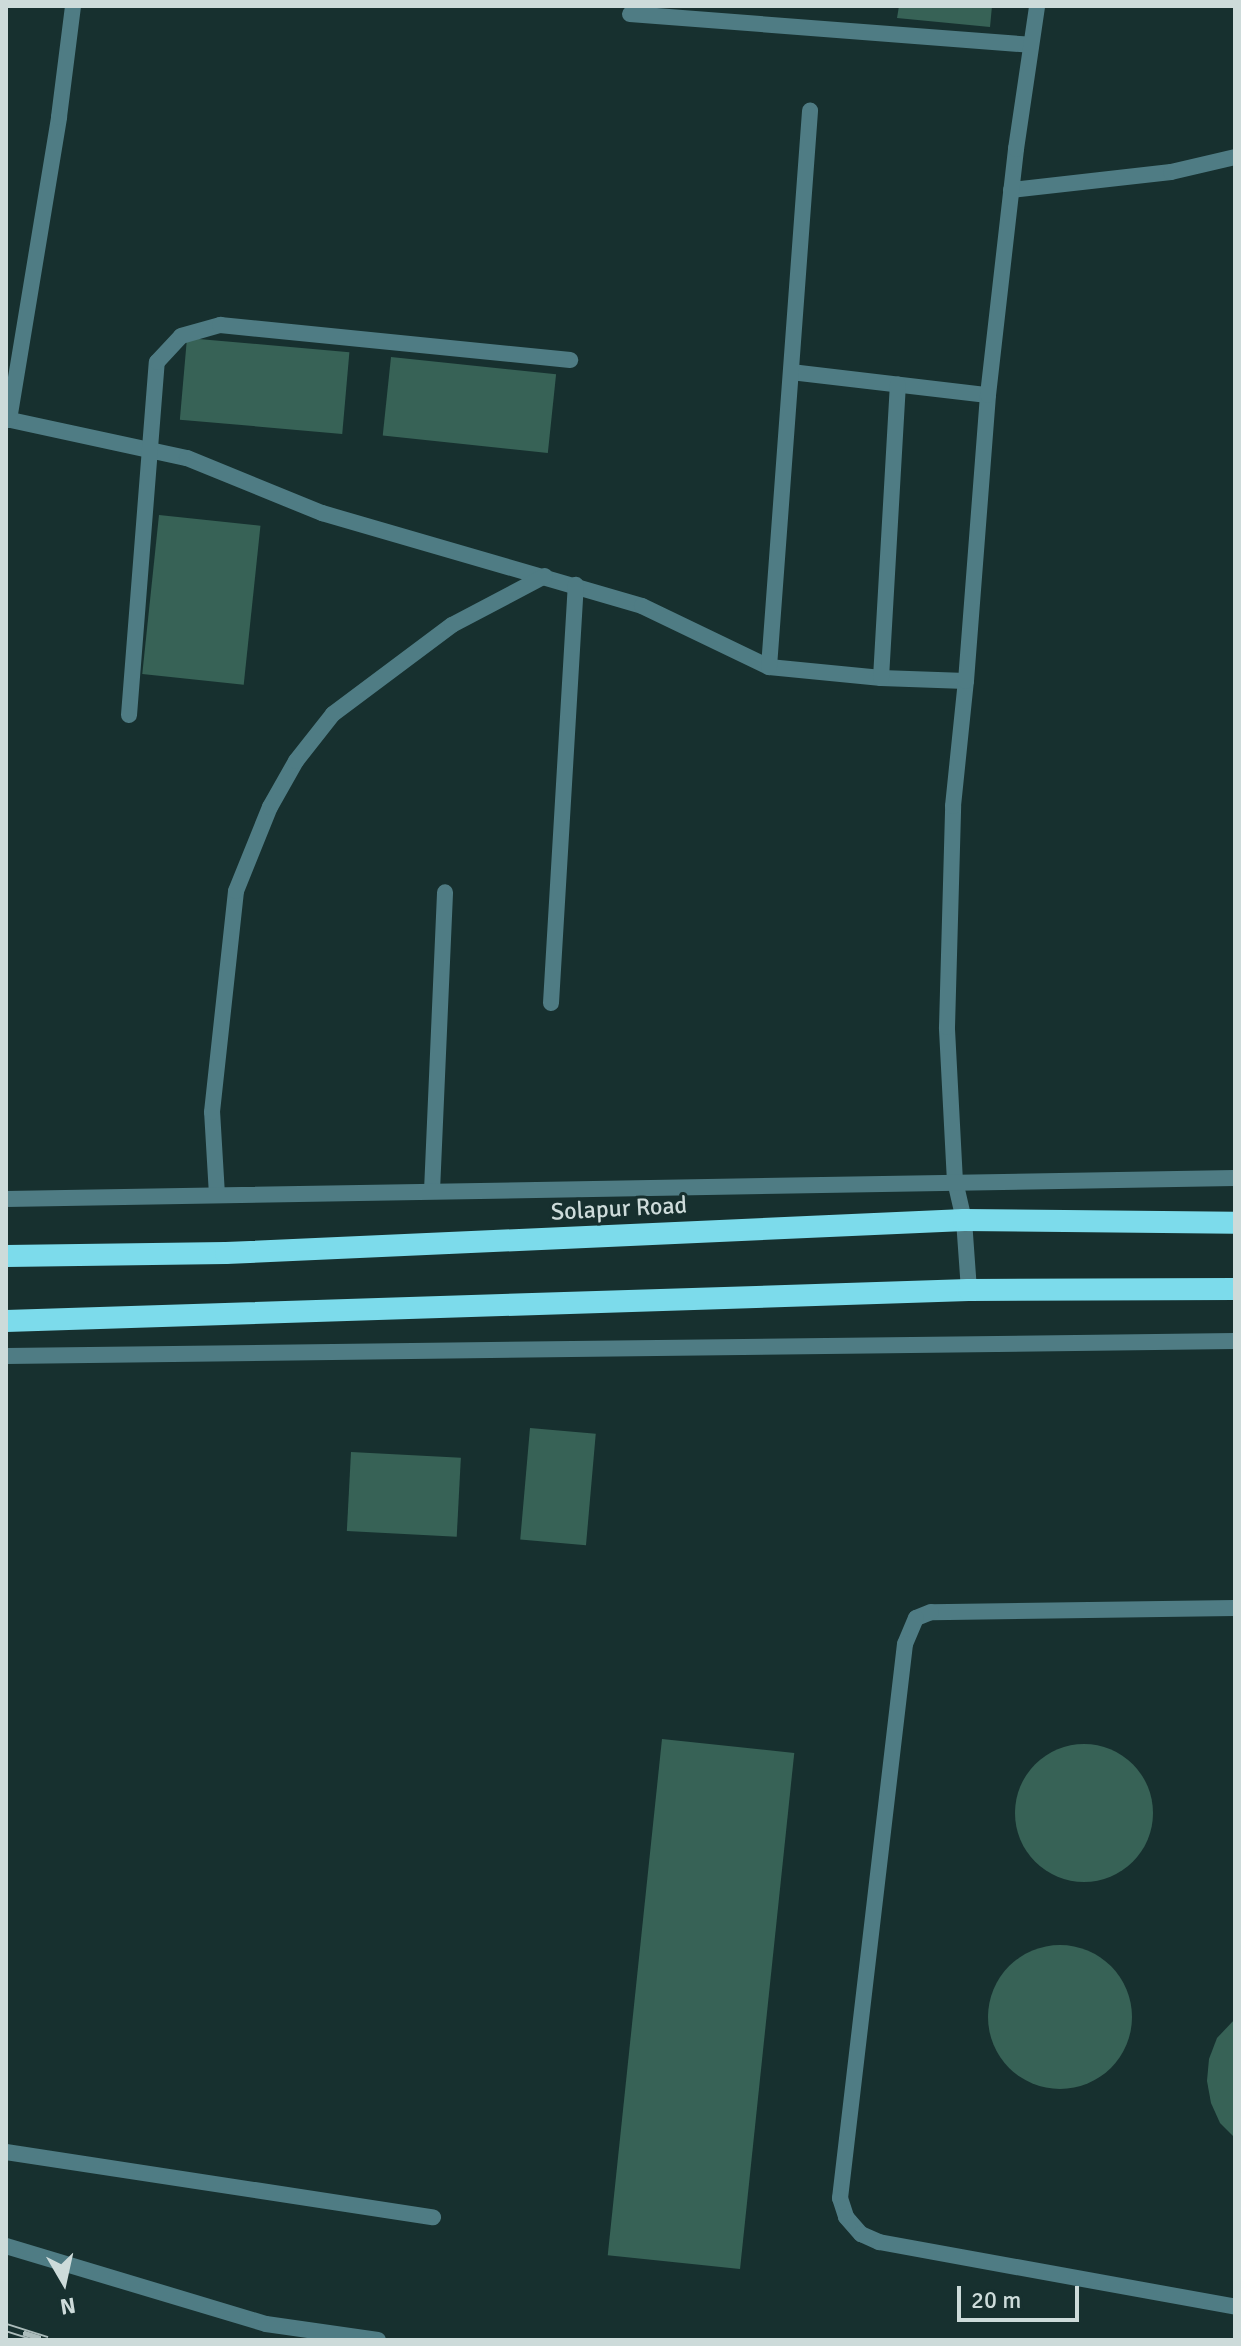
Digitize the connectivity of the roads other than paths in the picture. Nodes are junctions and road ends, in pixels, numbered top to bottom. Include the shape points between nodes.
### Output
1 (73, 6) edge
2 (1037, 6) edge
3 (630, 14) dead end
4 (1031, 45) junction
5 (810, 111) dead end
6 (1235, 157) edge
7 (1011, 190) junction
8 (570, 360) dead end
9 (791, 372) junction
10 (898, 384) junction
11 (988, 395) junction
12 (7, 420) edge
13 (149, 449) junction
14 (545, 576) junction
15 (576, 585) junction
16 (769, 667) junction
17 (881, 678) junction
18 (966, 681) junction
19 (129, 715) dead end
20 (445, 892) dead end
21 (551, 1003) dead end
22 (1235, 1178) edge
23 (955, 1182) junction
24 (432, 1191) junction
25 (217, 1195) junction
26 (6, 1199) edge
27 (964, 1220) junction
28 (1235, 1223) edge
29 (6, 1256) edge
30 (1235, 1289) edge
31 (969, 1290) junction
32 (6, 1321) edge
33 (1235, 1341) edge
34 (6, 1356) edge
35 (1235, 1608) edge
36 (6, 2152) edge
37 (433, 2217) dead end
38 (6, 2246) edge
39 (1235, 2307) edge
40 (378, 2340) edge

1 - 12 street
2 - 4 street
3 - 4 street
4 - 7 street
5 - 9 street
6 - 7 street via 1171,172
7 - 11 street
8 - 13 street via 220,325 181,336 157,362
9 - 10 street
9 - 16 street
10 - 11 street
10 - 17 street
11 - 18 street
12 - 13 street
13 - 14 street via 187,458 322,513
13 - 19 street
14 - 15 street
14 - 25 street via 452,625 333,714 296,761 270,807 236,891 212,1112
15 - 16 street via 642,606
15 - 21 street
16 - 17 street
17 - 18 street
18 - 23 street via 953,806 947,1027
20 - 24 street
22 - 23 street
23 - 24 street
23 - 27 street
24 - 25 street
25 - 26 street
27 - 28 highway, Solapur Road
27 - 29 highway, Solapur Road via 226,1253
27 - 31 street
30 - 31 highway
31 - 32 highway
33 - 34 street
35 - 39 street via 931,1612 916,1618 905,1644 840,2198 846,2217 861,2234 879,2242
36 - 37 street
38 - 40 street via 266,2324

